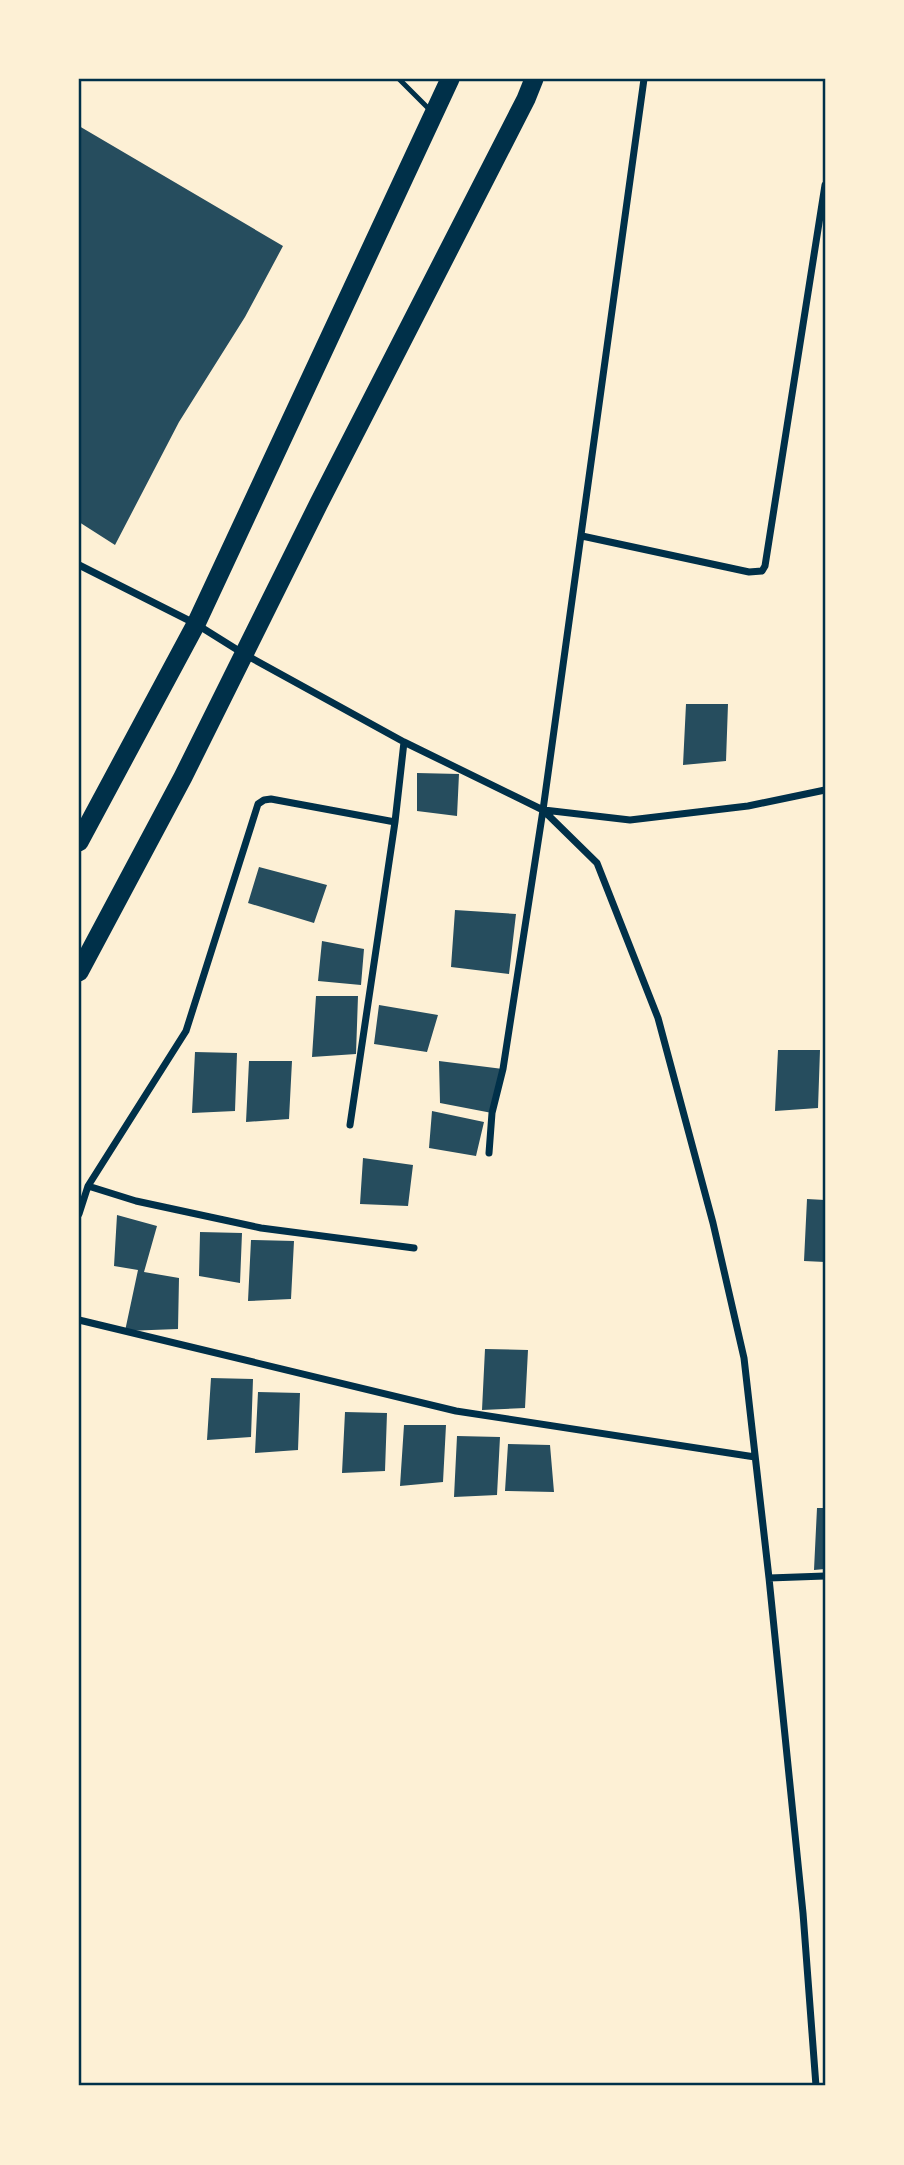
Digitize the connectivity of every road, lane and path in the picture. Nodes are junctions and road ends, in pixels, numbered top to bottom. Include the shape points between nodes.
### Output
1 (398, 79) edge
2 (450, 79) edge
3 (534, 79) edge
4 (644, 79) edge
5 (433, 114) junction
6 (825, 185) edge
7 (582, 536) junction
8 (79, 565) edge
9 (196, 624) junction
10 (244, 654) junction
11 (404, 742) junction
12 (825, 790) edge
13 (543, 810) junction
14 (394, 822) junction
15 (79, 842) edge
16 (79, 972) edge
17 (350, 1125) dead end
18 (489, 1153) dead end
19 (88, 1186) junction
20 (79, 1214) edge
21 (414, 1248) dead end
22 (79, 1320) edge
23 (755, 1457) junction
24 (825, 1576) edge
25 (769, 1577) junction
26 (816, 2086) edge

1 - 5 lane
2 - 5 highway
3 - 10 highway
4 - 7 street
5 - 9 highway
6 - 7 street via 762,571
7 - 13 street
8 - 9 street
9 - 10 street
9 - 15 highway
10 - 11 street
10 - 16 highway
11 - 13 street
11 - 14 street
12 - 13 street via 748,806 629,820
13 - 18 street
13 - 23 street via 597,863 658,1018 744,1358
14 - 17 street
14 - 19 street via 271,799 258,804 186,1031
19 - 20 street
19 - 21 street via 261,1228
22 - 23 street via 456,1411
23 - 25 street
24 - 25 street
25 - 26 street

